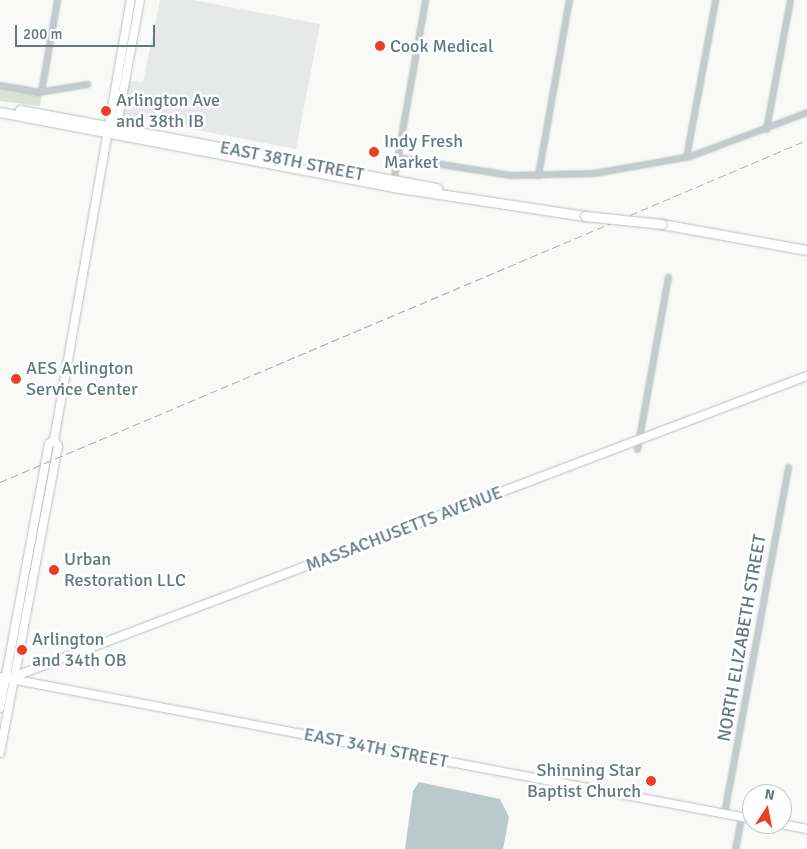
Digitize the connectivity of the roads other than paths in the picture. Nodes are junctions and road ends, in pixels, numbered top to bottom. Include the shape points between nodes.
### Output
1 (57, 0) edge
2 (131, 0) edge
3 (140, 0) edge
4 (425, 0) edge
5 (569, 0) edge
6 (715, 0) edge
7 (790, 0) edge
8 (0, 84) edge
9 (86, 84) dead end
10 (41, 91) junction
11 (0, 107) edge
12 (0, 112) edge
13 (807, 112) edge
14 (112, 127) junction
15 (766, 129) junction
16 (397, 157) junction
17 (686, 157) junction
18 (538, 176) junction
19 (393, 184) junction
20 (763, 240) junction
21 (807, 245) edge
22 (807, 250) edge
23 (668, 277) dead end
24 (807, 376) edge
25 (636, 439) junction
26 (637, 449) dead end
27 (788, 468) dead end
28 (7, 679) edge
29 (0, 708) edge
30 (0, 753) edge
31 (724, 813) junction
32 (741, 817) joint
33 (792, 826) edge
34 (807, 828) edge
35 (735, 849) edge

1 - 10 street
2 - 14 main road
3 - 14 main road
4 - 16 street
5 - 18 street
6 - 17 street
7 - 15 street
8 - 10 street
9 - 10 street
11 - 14 main road, EAST 38TH STREET
12 - 14 main road, EAST 38TH STREET
13 - 15 street
14 - 19 main road, EAST 38TH STREET
14 - 28 main road via 54,440 49,444
15 - 17 street
16 - 18 street via 479,172
16 - 19 street
17 - 18 street via 603,172
19 - 20 main road, EAST 38TH STREET, bridge via 585,216
20 - 21 main road, EAST 38TH STREET
20 - 22 main road, EAST 38TH STREET
23 - 25 street
24 - 25 main road, MASSACHUSETTS AVENUE
25 - 26 street
25 - 28 main road, MASSACHUSETTS AVENUE
27 - 31 street, NORTH ELIZABETH STREET
28 - 29 main road
28 - 30 main road
28 - 31 main road, EAST 34TH STREET
31 - 32 main road, EAST 34TH STREET
32 - 35 street
33 - 34 main road

